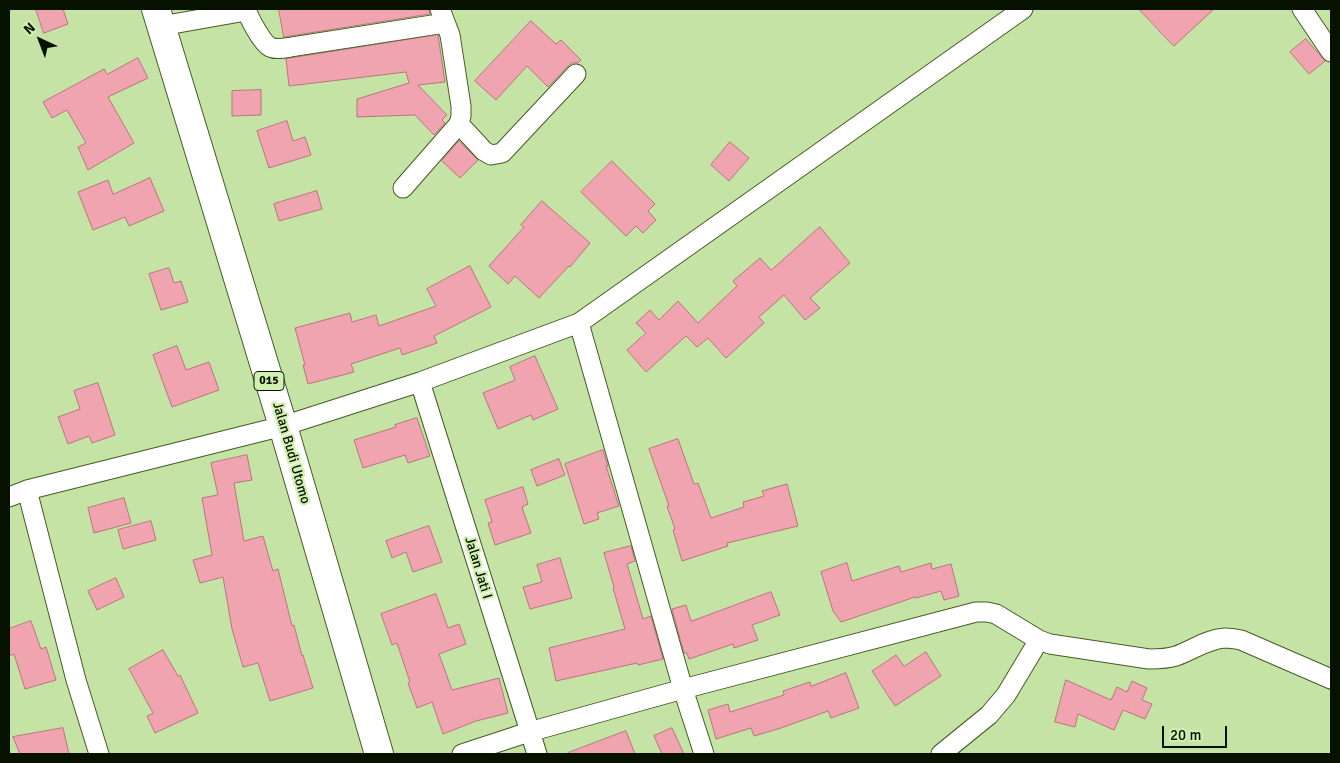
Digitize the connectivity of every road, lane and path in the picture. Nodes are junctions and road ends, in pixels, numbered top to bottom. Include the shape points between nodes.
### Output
1 (1023, 9) edge
2 (1302, 9) edge
3 (246, 10) edge
4 (442, 16) edge
5 (159, 17) edge
6 (1331, 52) edge
7 (576, 74) dead end
8 (459, 124) junction
9 (403, 188) dead end
10 (578, 323) junction
11 (420, 382) junction
12 (283, 426) junction
13 (27, 490) junction
14 (9, 497) edge
15 (1039, 640) junction
16 (1331, 678) edge
17 (683, 689) junction
18 (529, 732) junction
19 (99, 754) edge
20 (379, 754) edge
21 (462, 754) edge
22 (536, 754) edge
23 (704, 754) edge
24 (942, 754) edge

1 - 10 street
2 - 6 street
3 - 4 street via 263,41 276,48 291,48
3 - 5 street
4 - 8 street via 450,35 461,106
5 - 12 main road, Jalan Budi Utomo / 015
7 - 8 street via 502,153 491,155 484,151
8 - 9 street
10 - 11 street
10 - 17 street
11 - 12 street
11 - 18 street, Jalan Jati I
12 - 13 street
12 - 20 main road, Jalan Budi Utomo / 015
13 - 14 street
13 - 19 street via 76,680
15 - 16 street via 1139,658 1162,659 1227,638 1241,640
15 - 17 street via 996,614 976,612
15 - 24 street via 995,709
17 - 18 street
17 - 23 street
18 - 21 street
18 - 22 street, Jalan Jati I

